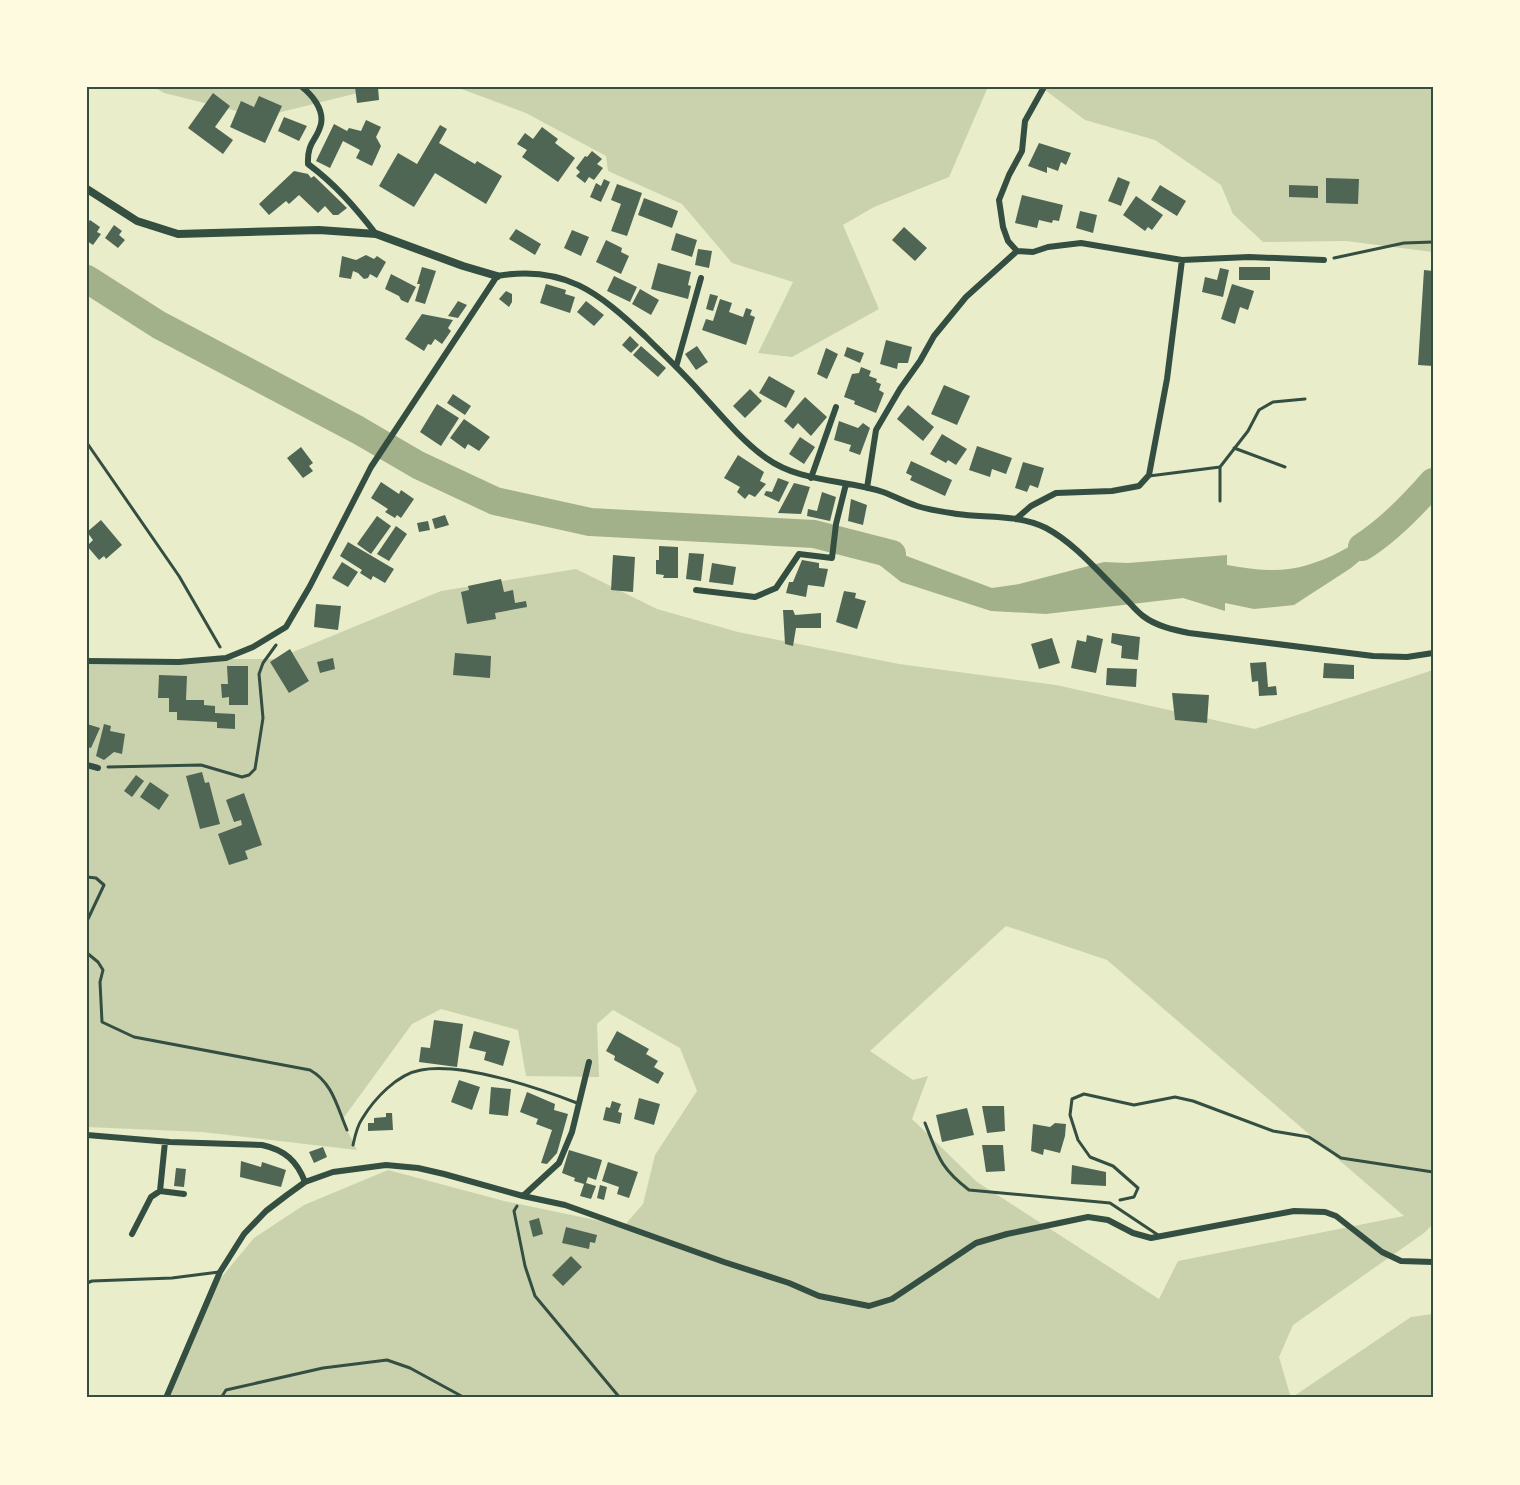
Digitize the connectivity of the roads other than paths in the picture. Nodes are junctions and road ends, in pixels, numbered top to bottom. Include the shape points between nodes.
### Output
1 (302, 87) edge
2 (1044, 87) edge
3 (87, 189) edge
4 (375, 234) junction
5 (1017, 251) junction
6 (1182, 260) junction
7 (1324, 260) road end
8 (497, 276) junction
9 (701, 278) dead end
10 (676, 367) junction
11 (1305, 399) dead end
12 (836, 406) dead end
13 (1234, 448) junction
14 (1220, 467) junction
15 (1285, 467) dead end
16 (1148, 477) junction
17 (811, 478) junction
18 (846, 484) junction
19 (867, 488) junction
20 (1220, 501) dead end
21 (1016, 519) junction
22 (696, 590) dead end
23 (1433, 653) edge
24 (87, 661) edge
25 (87, 765) edge
26 (98, 768) road end
27 (589, 1062) dead end
28 (579, 1104) junction
29 (925, 1124) dead end
30 (87, 1135) edge
31 (165, 1142) junction
32 (352, 1145) road end
33 (306, 1182) junction
34 (160, 1191) junction
35 (184, 1194) dead end
36 (523, 1196) junction
37 (132, 1234) dead end
38 (1159, 1236) junction
39 (1433, 1262) edge
40 (220, 1272) junction
41 (87, 1283) edge
42 (166, 1398) edge

1 - 4 street via 316,98 321,123 307,151 308,164 349,199
2 - 5 street via 1025,121 1022,151 999,200 1003,227
3 - 4 street via 137,221 178,234 319,230
4 - 8 street
5 - 6 street via 1081,243
5 - 19 street via 966,297 934,336 900,388 876,430
6 - 7 street
6 - 16 street via 1167,379
8 - 10 street via 535,274 559,278 594,292
8 - 24 street via 371,467 286,627 226,658
9 - 10 street
10 - 17 street via 766,458 785,470
11 - 13 lane via 1273,402 1259,410
12 - 17 street
13 - 14 lane
13 - 15 lane
14 - 16 lane
14 - 20 lane
16 - 21 street via 1139,486 1112,491 1056,493
17 - 18 street
18 - 19 street
18 - 22 street via 832,558 799,554 776,588 755,597
19 - 21 street via 919,507
21 - 23 street via 1045,527 1076,550 1143,616 1170,629 1373,656
25 - 26 street
27 - 28 street
28 - 32 lane via 484,1074 453,1069 420,1070 403,1077 377,1098 360,1120
28 - 36 street via 560,1163
29 - 38 lane via 942,1164 969,1190 1110,1203
30 - 31 street
31 - 33 street via 276,1148 289,1155
31 - 34 street
33 - 36 street via 333,1172 386,1165 426,1170
33 - 40 street via 266,1211 244,1234
34 - 35 street
34 - 37 street via 151,1197
36 - 38 street via 565,1205 819,1296 869,1306 892,1299 976,1243 1007,1234 1088,1217 1108,1220 1151,1238
38 - 39 street via 1294,1211 1326,1212 1401,1262
40 - 41 lane
40 - 42 street

